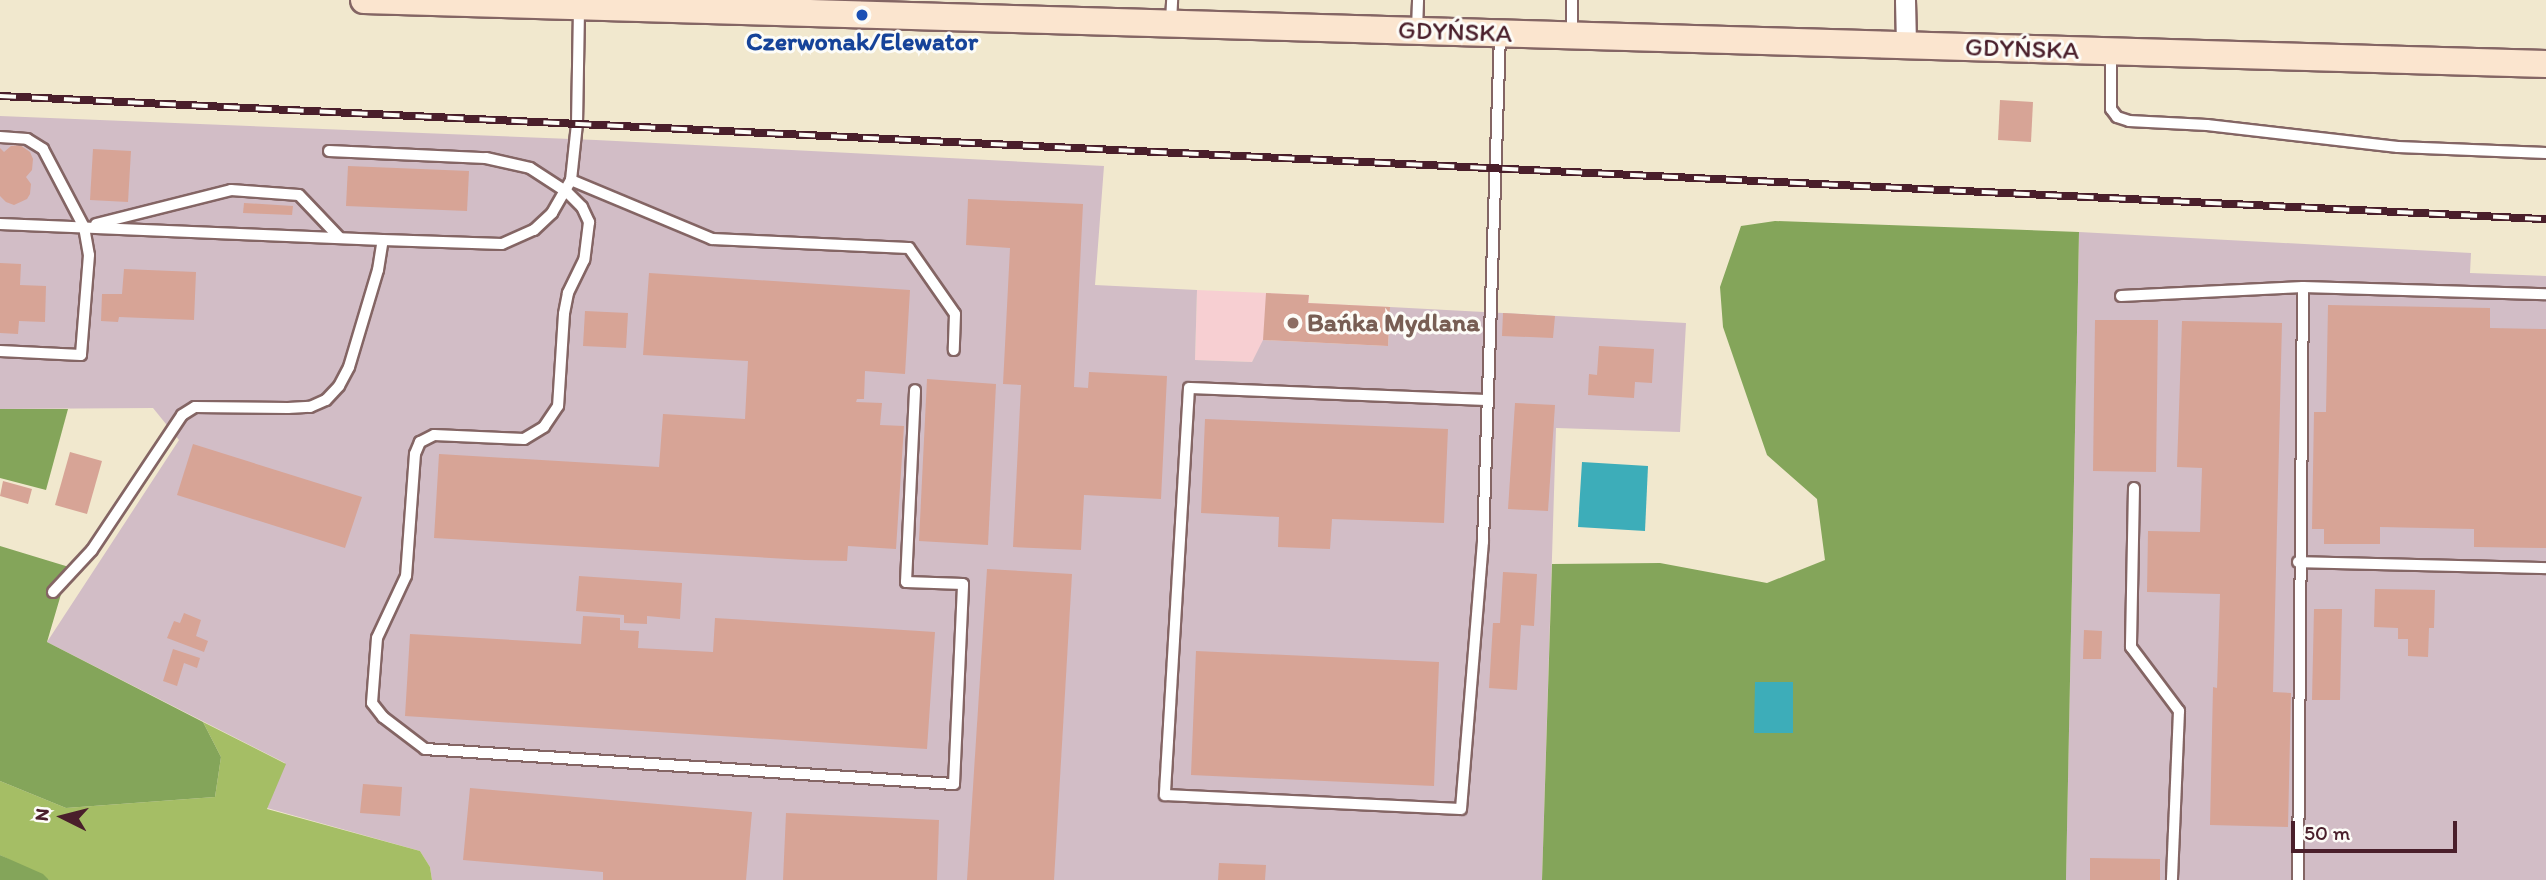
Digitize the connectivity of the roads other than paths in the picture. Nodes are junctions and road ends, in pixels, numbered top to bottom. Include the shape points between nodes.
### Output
1 (364, 0) edge
2 (1418, 0) edge
3 (1572, 0) edge
4 (1905, 0) edge
5 (579, 3) edge
6 (1172, 11) edge
7 (1417, 30) junction
8 (1500, 34) junction
9 (1572, 36) junction
10 (1906, 44) junction
11 (2111, 52) junction
12 (2546, 64) edge
13 (0, 138) edge
14 (329, 151) dead end
15 (2546, 153) edge
16 (572, 180) junction
17 (567, 192) junction
18 (0, 224) edge
19 (84, 227) junction
20 (339, 237) junction
21 (383, 240) junction
22 (2303, 287) junction
23 (2546, 295) edge
24 (2121, 296) dead end
25 (954, 350) dead end
26 (0, 351) edge
27 (915, 390) dead end
28 (1487, 400) junction
29 (2134, 488) dead end
30 (2298, 562) junction
31 (2546, 568) edge
32 (53, 592) dead end
33 (2172, 880) edge
34 (2298, 880) edge

1 - 5 main road, GDYŃSKA
2 - 7 lane
3 - 9 lane
4 - 10 street
5 - 6 main road, GDYŃSKA
5 - 16 lane
6 - 7 main road, GDYŃSKA
7 - 8 main road, GDYŃSKA
8 - 9 main road, GDYŃSKA
8 - 28 lane
9 - 10 main road, GDYŃSKA
10 - 11 main road, GDYŃSKA
11 - 12 main road, GDYŃSKA
11 - 15 lane via 2111,109 2129,121 2207,125 2398,147
13 - 19 lane via 27,139 43,149
14 - 17 lane via 485,158 530,167
16 - 17 lane
16 - 25 lane via 712,239 909,248 955,314
17 - 21 lane via 534,230 502,244
17 - 27 lane via 589,222 583,260 564,314 558,406 544,427 524,439 434,435 420,442 415,454 406,576 377,638 372,703 425,749 954,784 964,584 906,582
18 - 19 lane
19 - 20 lane
19 - 20 lane via 231,190 299,195
19 - 26 lane via 89,255 81,355
20 - 21 lane
21 - 32 lane via 349,367 326,400 310,407 195,407 182,415 92,550
22 - 23 lane
22 - 24 lane
22 - 30 lane
28 - 28 lane via 1482,542 1461,809 1165,795 1189,388
29 - 33 lane via 2131,647 2179,711
30 - 31 lane
30 - 34 lane

